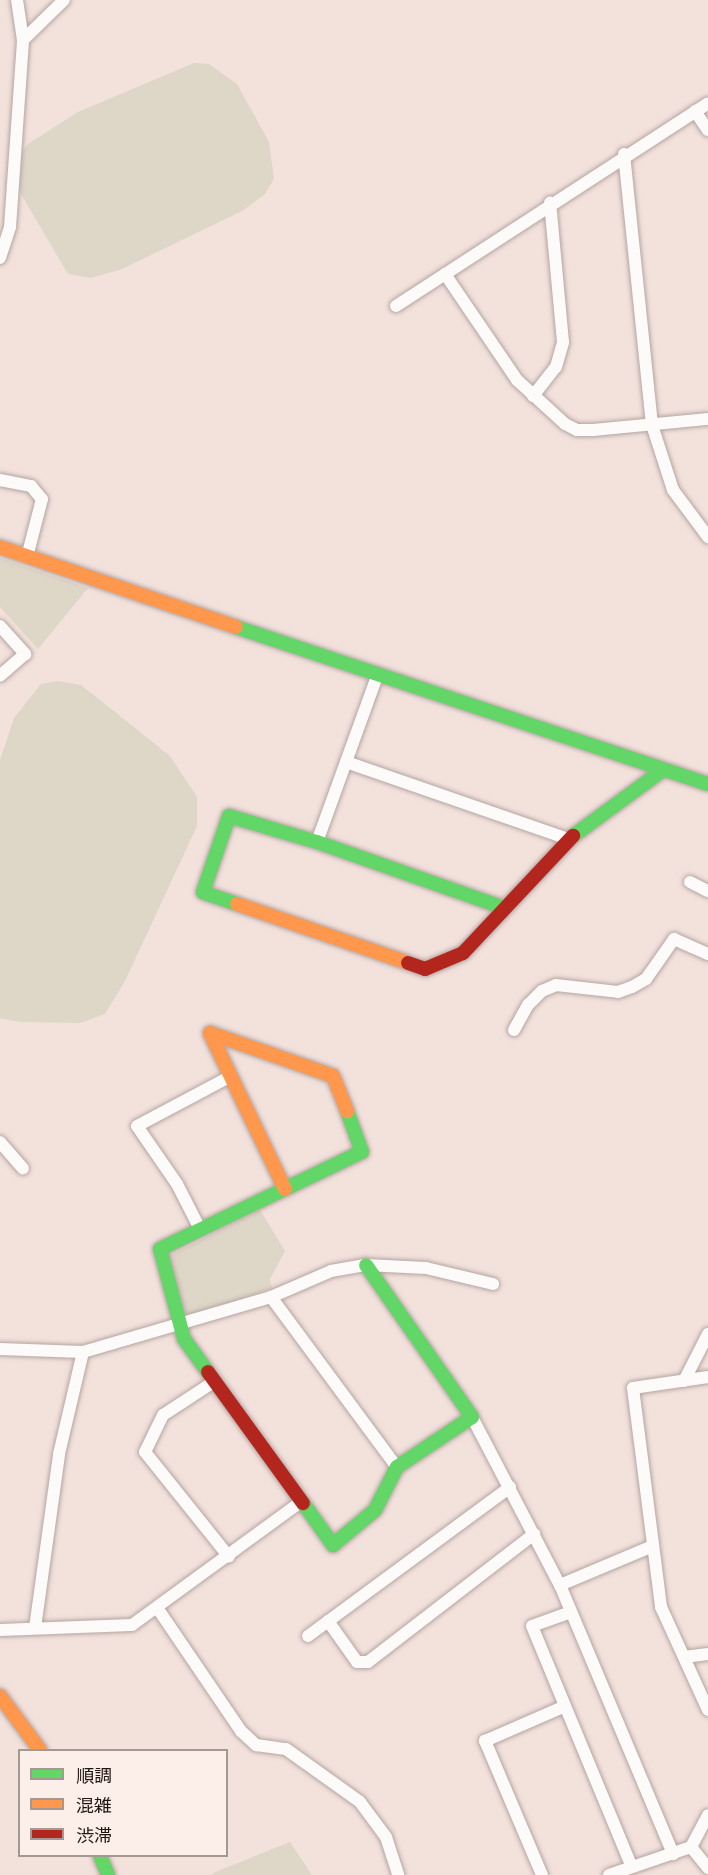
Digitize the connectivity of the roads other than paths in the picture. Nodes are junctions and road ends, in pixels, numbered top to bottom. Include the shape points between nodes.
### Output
1 (17, 0) edge
2 (64, 0) edge
3 (23, 40) junction
4 (708, 103) edge
5 (695, 111) junction
6 (708, 130) edge
7 (624, 154) junction
8 (550, 203) junction
9 (0, 258) edge
10 (445, 274) junction
11 (396, 306) dead end
12 (533, 396) junction
13 (708, 419) edge
14 (652, 425) junction
15 (0, 480) edge
16 (708, 537) edge
17 (0, 548) edge
18 (27, 557) junction
19 (0, 626) edge
20 (0, 676) edge
21 (377, 676) junction
22 (346, 762) junction
23 (663, 770) junction
24 (708, 784) edge
25 (568, 839) junction
26 (317, 842) junction
27 (690, 882) dead end
28 (708, 891) edge
29 (504, 908) junction
30 (708, 954) edge
31 (513, 1030) dead end
32 (231, 1076) junction
33 (0, 1143) edge
34 (23, 1168) dead end
35 (285, 1189) junction
36 (200, 1230) junction
37 (366, 1265) junction
38 (493, 1284) dead end
39 (271, 1297) junction
40 (181, 1326) junction
41 (708, 1334) edge
42 (0, 1349) edge
43 (83, 1352) junction
44 (708, 1377) edge
45 (684, 1381) junction
46 (215, 1382) junction
47 (472, 1417) junction
48 (397, 1467) junction
49 (510, 1487) junction
50 (302, 1501) junction
51 (534, 1534) junction
52 (653, 1546) junction
53 (229, 1557) junction
54 (560, 1585) junction
55 (158, 1610) junction
56 (571, 1612) junction
57 (328, 1621) junction
58 (36, 1629) junction
59 (0, 1630) edge
60 (308, 1636) dead end
61 (708, 1654) edge
62 (684, 1657) junction
63 (0, 1696) edge
64 (565, 1706) junction
65 (708, 1710) edge
66 (39, 1749) edge
67 (708, 1815) edge
68 (691, 1847) junction
69 (673, 1854) junction
70 (100, 1857) edge
71 (631, 1865) junction
72 (708, 1868) edge
73 (108, 1875) edge
74 (398, 1875) edge
75 (542, 1875) edge
76 (609, 1875) edge

1 - 3 street
2 - 3 street
3 - 9 street via 10,227
4 - 5 street
5 - 6 street
5 - 7 street
7 - 8 street
7 - 14 street
8 - 10 street
8 - 12 street via 563,342 556,367
10 - 11 street
10 - 12 street via 505,363
12 - 14 street via 577,430
13 - 14 street
14 - 16 street via 673,490
15 - 18 street via 31,486 42,499
17 - 18 street
18 - 21 street
19 - 20 street via 25,654
21 - 22 street
21 - 23 street
22 - 25 street
22 - 26 street
23 - 24 street
23 - 25 street
25 - 29 street
26 - 29 street
26 - 29 street via 229,816 203,892 425,969 463,953
27 - 28 street
30 - 31 street via 674,939 646,979 632,987 618,992 556,985 528,1005
32 - 35 street
32 - 35 street via 210,1033 333,1076 362,1152
32 - 36 street via 137,1126 177,1184
33 - 34 street
35 - 36 street
36 - 40 street via 160,1248
37 - 38 street via 426,1268
37 - 39 street via 331,1271
37 - 47 street
39 - 40 street
39 - 48 street
40 - 43 street
40 - 46 street via 184,1339
41 - 45 street
42 - 43 street
43 - 58 street via 59,1454
44 - 45 street
45 - 52 street via 633,1388
46 - 50 street
46 - 53 street via 163,1415 145,1452
47 - 48 street
47 - 49 street
48 - 50 street via 375,1510 333,1545
49 - 51 street
49 - 57 street
50 - 53 street
51 - 54 street
51 - 57 street via 368,1662 357,1662
52 - 54 street
52 - 62 street via 661,1607
53 - 55 street
54 - 56 street
55 - 58 street via 132,1625
55 - 74 street via 241,1731 256,1745 286,1749 360,1802 386,1838
56 - 64 street via 532,1626
56 - 69 street
57 - 60 street
58 - 59 street
61 - 62 street
62 - 65 street
63 - 66 street
64 - 71 street
64 - 75 street via 485,1741
67 - 68 street
68 - 69 street
68 - 72 street
69 - 71 street
70 - 73 street
71 - 76 street

